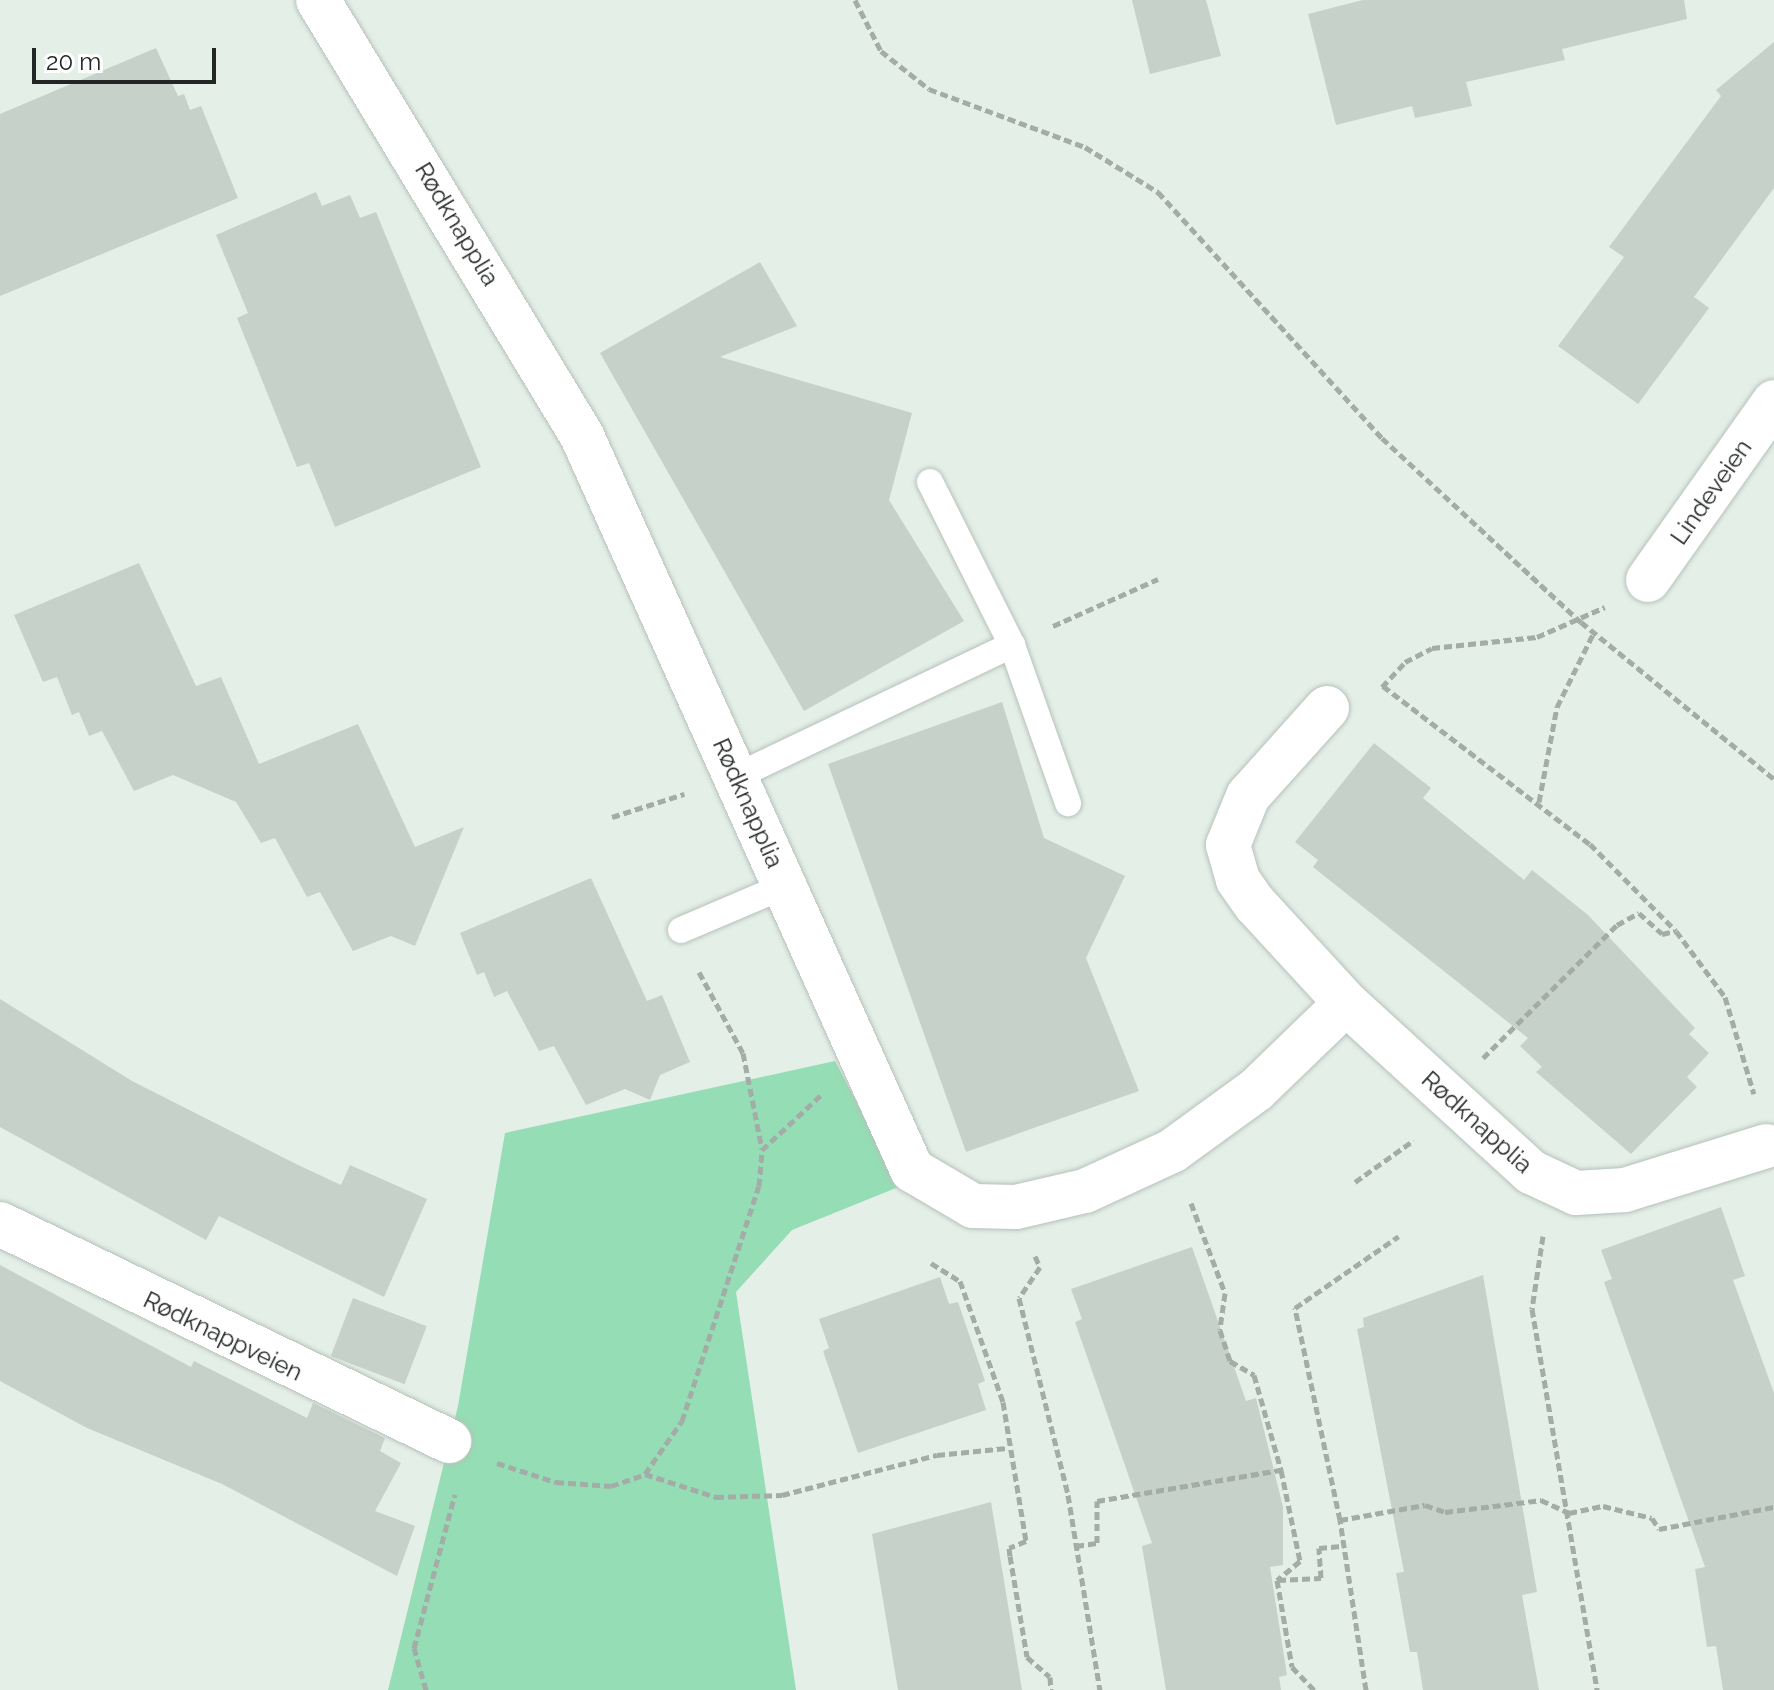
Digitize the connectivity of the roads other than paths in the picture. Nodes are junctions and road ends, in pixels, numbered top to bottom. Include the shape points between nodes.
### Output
1 (318, 0) edge
2 (1774, 402) edge
3 (930, 482) dead end
4 (1648, 580) dead end
5 (1012, 645) junction
6 (1327, 708) dead end
7 (737, 776) junction
8 (1068, 803) dead end
9 (784, 886) junction
10 (681, 930) road end
11 (1346, 1003) junction
12 (1770, 1158) edge
13 (0, 1224) edge
14 (458, 1448) road end

1 - 7 street, Rødknapplia via 582,436
2 - 4 street, Lindeveien
3 - 5 lane
5 - 7 lane
5 - 8 lane
6 - 11 street, Rødknapplia via 1248,796 1228,845 1238,880 1255,904
7 - 9 street, Rødknapplia
9 - 10 lane
9 - 11 street, Rødknapplia via 862,1071 912,1170 973,1206 1016,1207 1085,1191 1172,1151 1256,1090
11 - 12 street, Rødknapplia via 1551,1183 1601,1195
13 - 14 street, Rødknappveien

